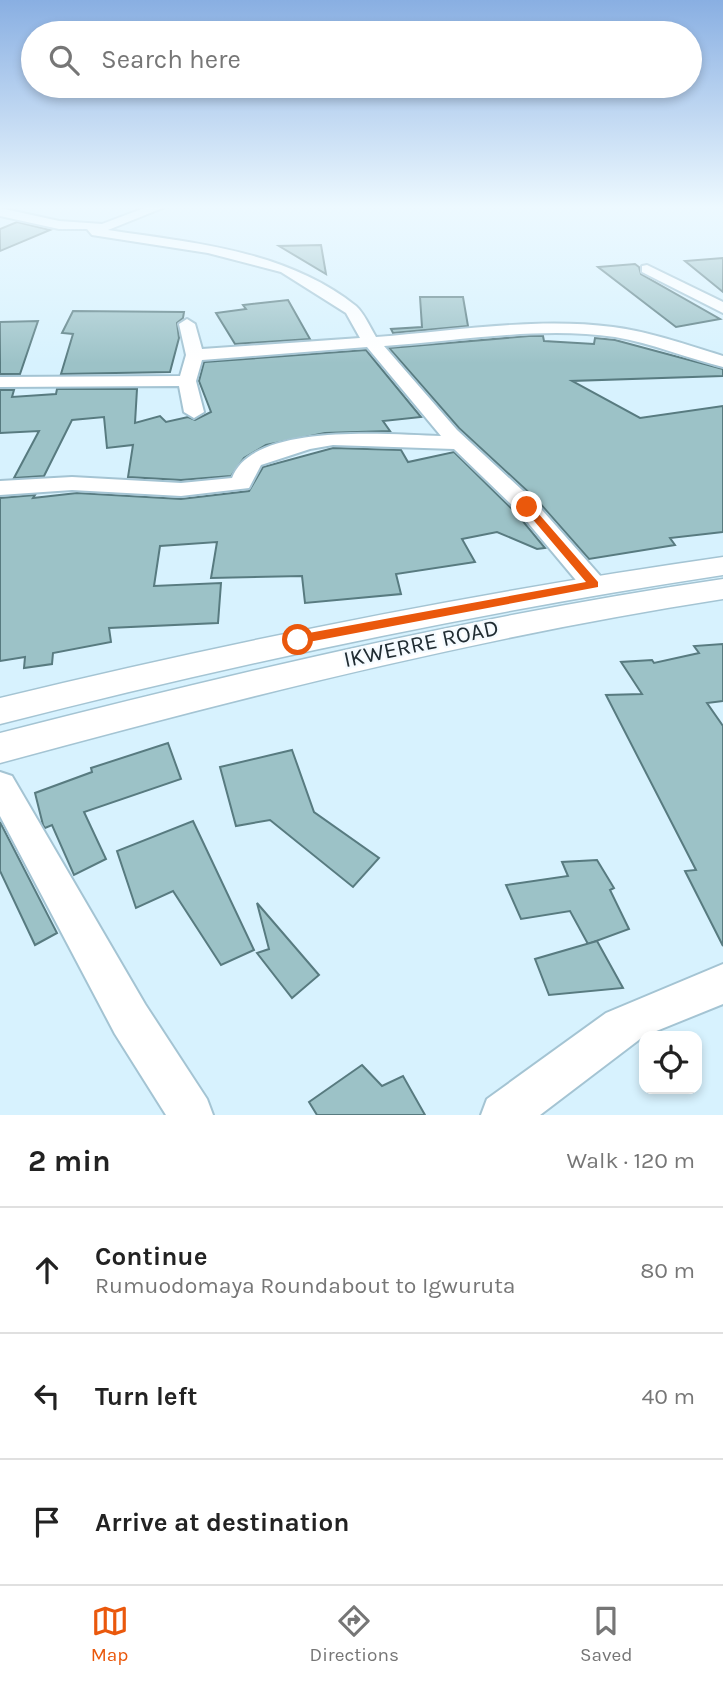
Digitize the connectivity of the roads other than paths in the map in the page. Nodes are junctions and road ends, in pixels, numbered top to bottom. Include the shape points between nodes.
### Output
1 (247, 259) edge
2 (647, 269) dead end
3 (723, 308) edge
4 (187, 324) dead end
5 (370, 340) junction
6 (195, 355) junction
7 (723, 362) edge
8 (187, 381) junction
9 (0, 382) edge
10 (194, 412) dead end
11 (460, 443) junction
12 (0, 488) edge
13 (723, 566) edge
14 (594, 585) junction
15 (723, 589) edge
16 (0, 711) edge
17 (0, 748) edge
18 (0, 785) edge
19 (723, 984) edge
20 (191, 1115) edge
21 (503, 1115) edge

1 - 5 street via 286,269 352,310
2 - 3 street
4 - 6 street
5 - 6 street
5 - 7 street via 585,330 665,343
5 - 11 street
6 - 8 street
8 - 9 street
8 - 10 street
11 - 12 street via 333,439 306,443 254,461 241,483 225,486
11 - 14 street via 527,507
13 - 14 main road
14 - 16 main road via 298,640
15 - 17 main road, IKWERRE ROAD via 593,609 309,667
18 - 20 street via 130,1019
19 - 21 street via 621,1028

